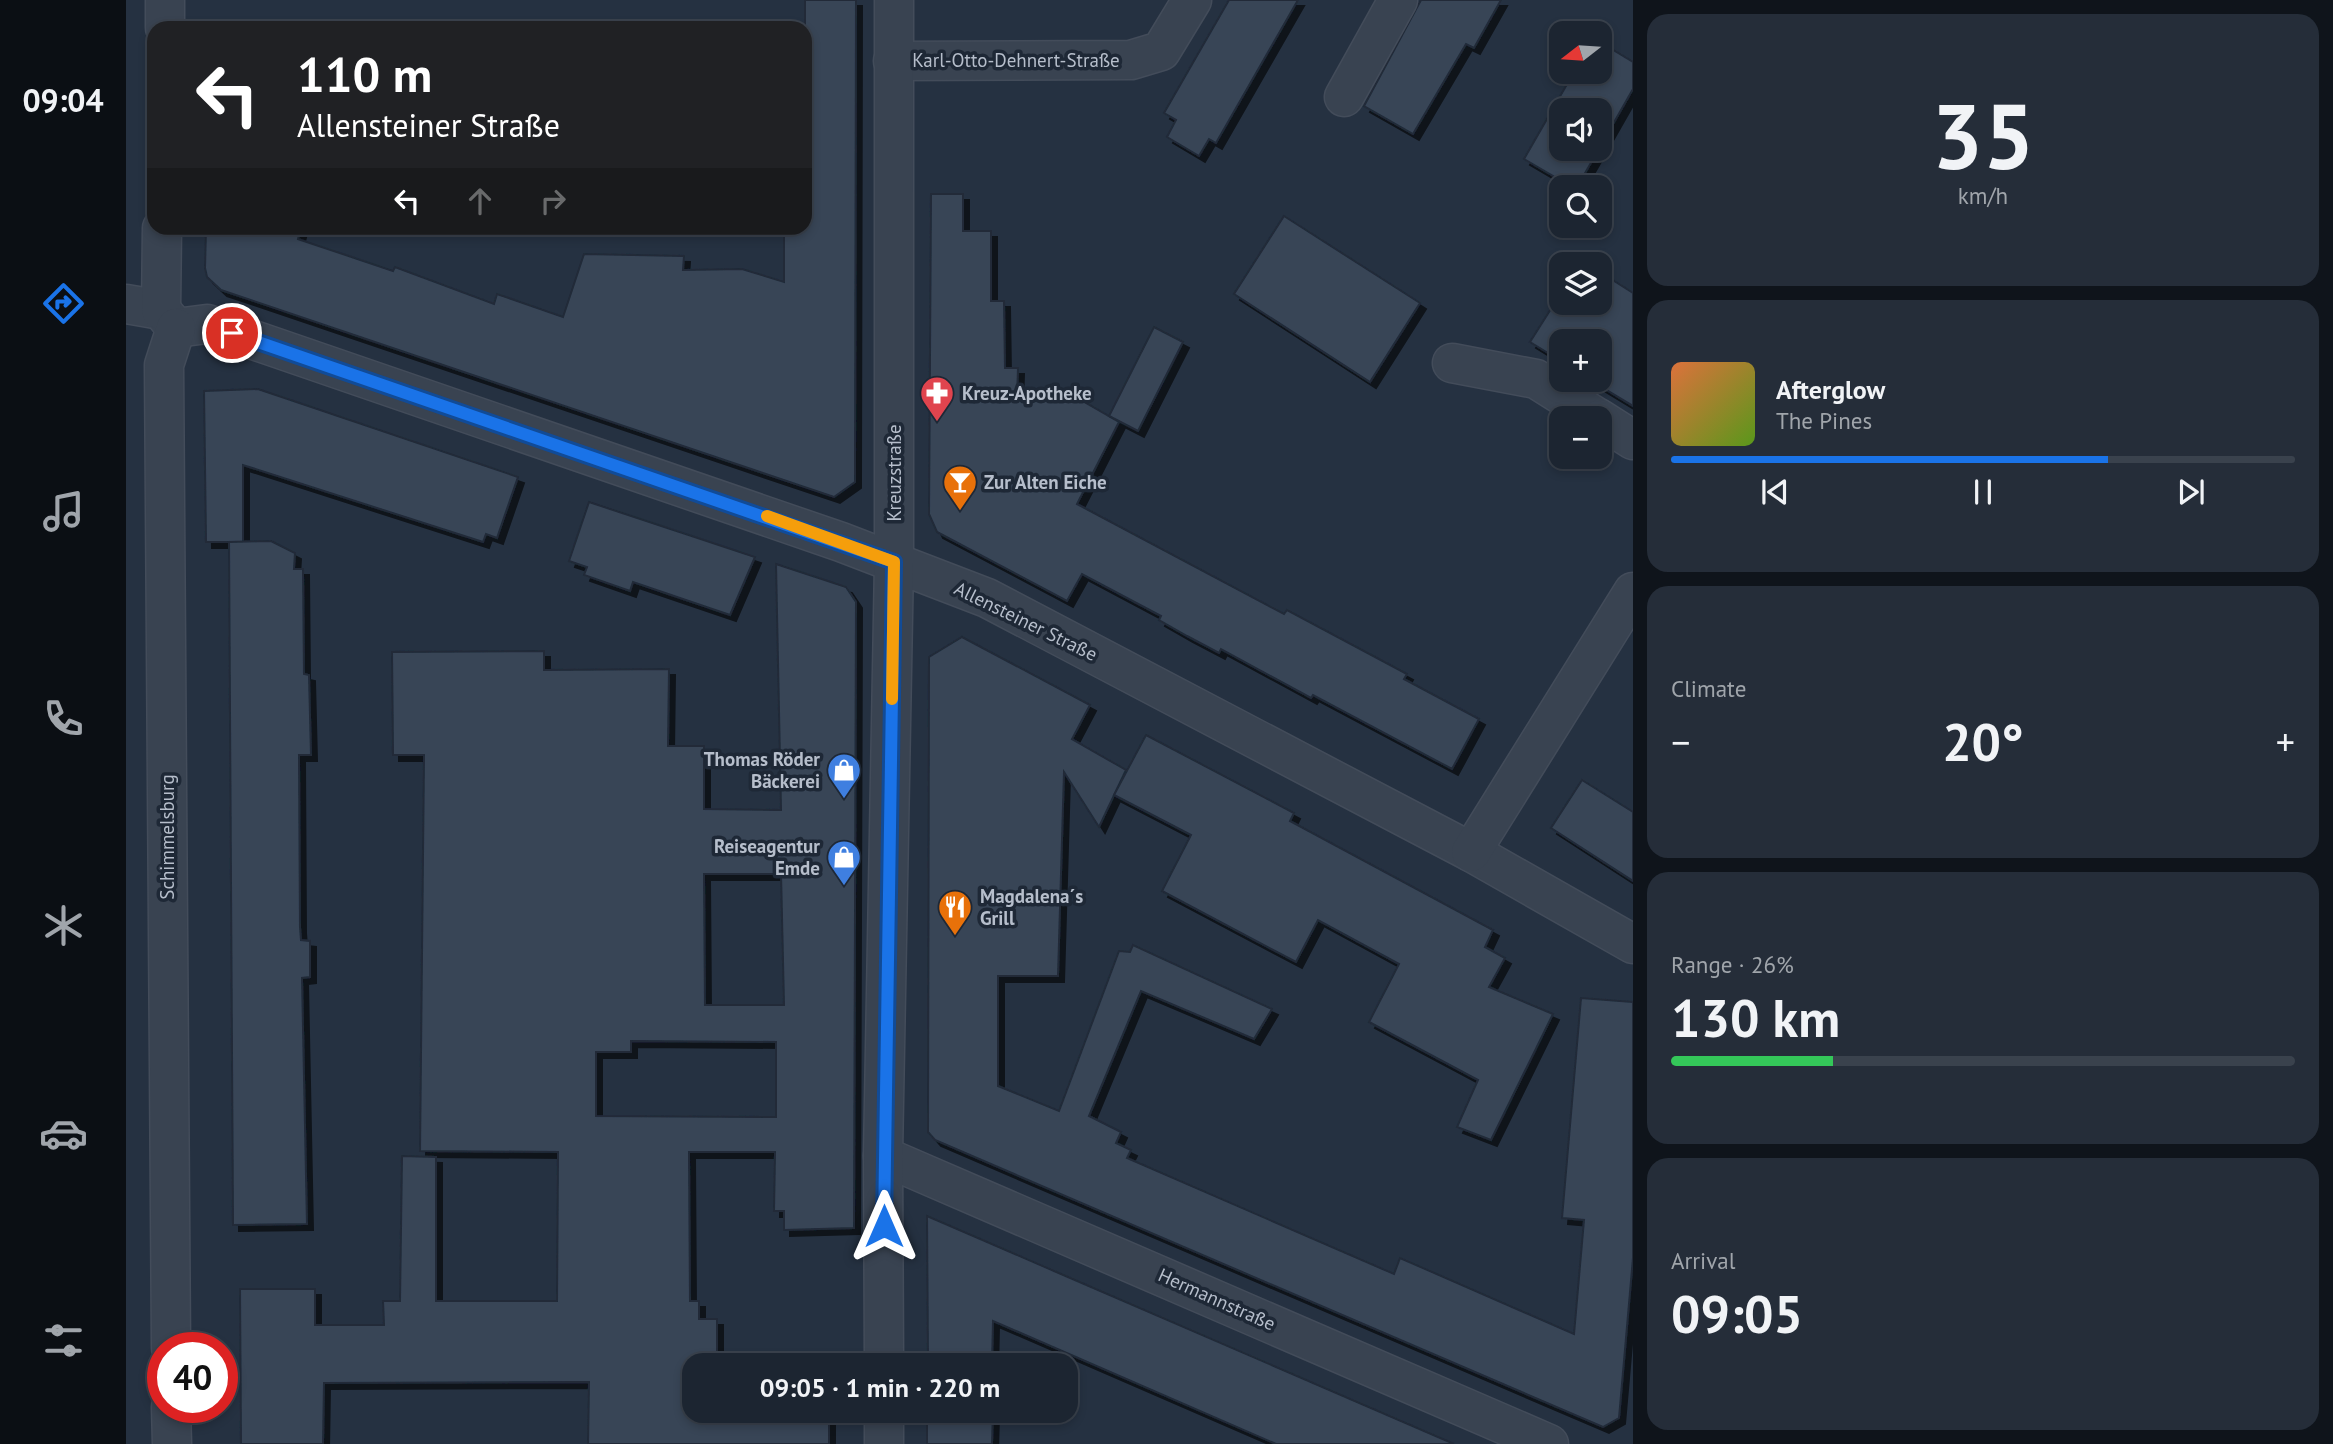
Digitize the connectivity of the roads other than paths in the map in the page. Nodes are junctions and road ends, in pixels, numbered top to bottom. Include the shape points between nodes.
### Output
1 (164, 0) edge
2 (894, 0) edge
3 (1192, 0) edge
4 (1398, 0) edge
5 (165, 21) edge
6 (894, 61) junction
7 (1344, 97) dead end
8 (161, 235) edge
9 (154, 314) edge
10 (1452, 363) dead end
11 (1578, 406) edge
12 (1612, 427) edge
13 (1633, 440) edge
14 (894, 562) junction
15 (1633, 592) edge
16 (1471, 852) junction
17 (1633, 944) edge
18 (883, 1156) junction
19 (171, 1332) edge
20 (884, 1353) edge
21 (171, 1423) edge
22 (884, 1423) edge
23 (172, 1444) edge
24 (884, 1444) edge
25 (1549, 1444) edge

1 - 5 street
2 - 6 street, Kreuzstraße
3 - 6 street, Karl-Otto-Dehnert-Straße via 1161,51 1131,60
4 - 7 street
6 - 14 street, Kreuzstraße
8 - 9 street, Schimmelsburg
9 - 14 street, Allensteiner Straße via 206,324
9 - 19 street, Schimmelsburg via 164,365
10 - 11 street via 1535,379
12 - 13 street
14 - 16 street, Allensteiner Straße via 987,598
14 - 18 street, Kreuzstraße
15 - 16 street
16 - 17 street, Allensteiner Straße
18 - 20 street, Kreuzstraße
18 - 25 street, Hermannstraße
21 - 23 street
22 - 24 street

